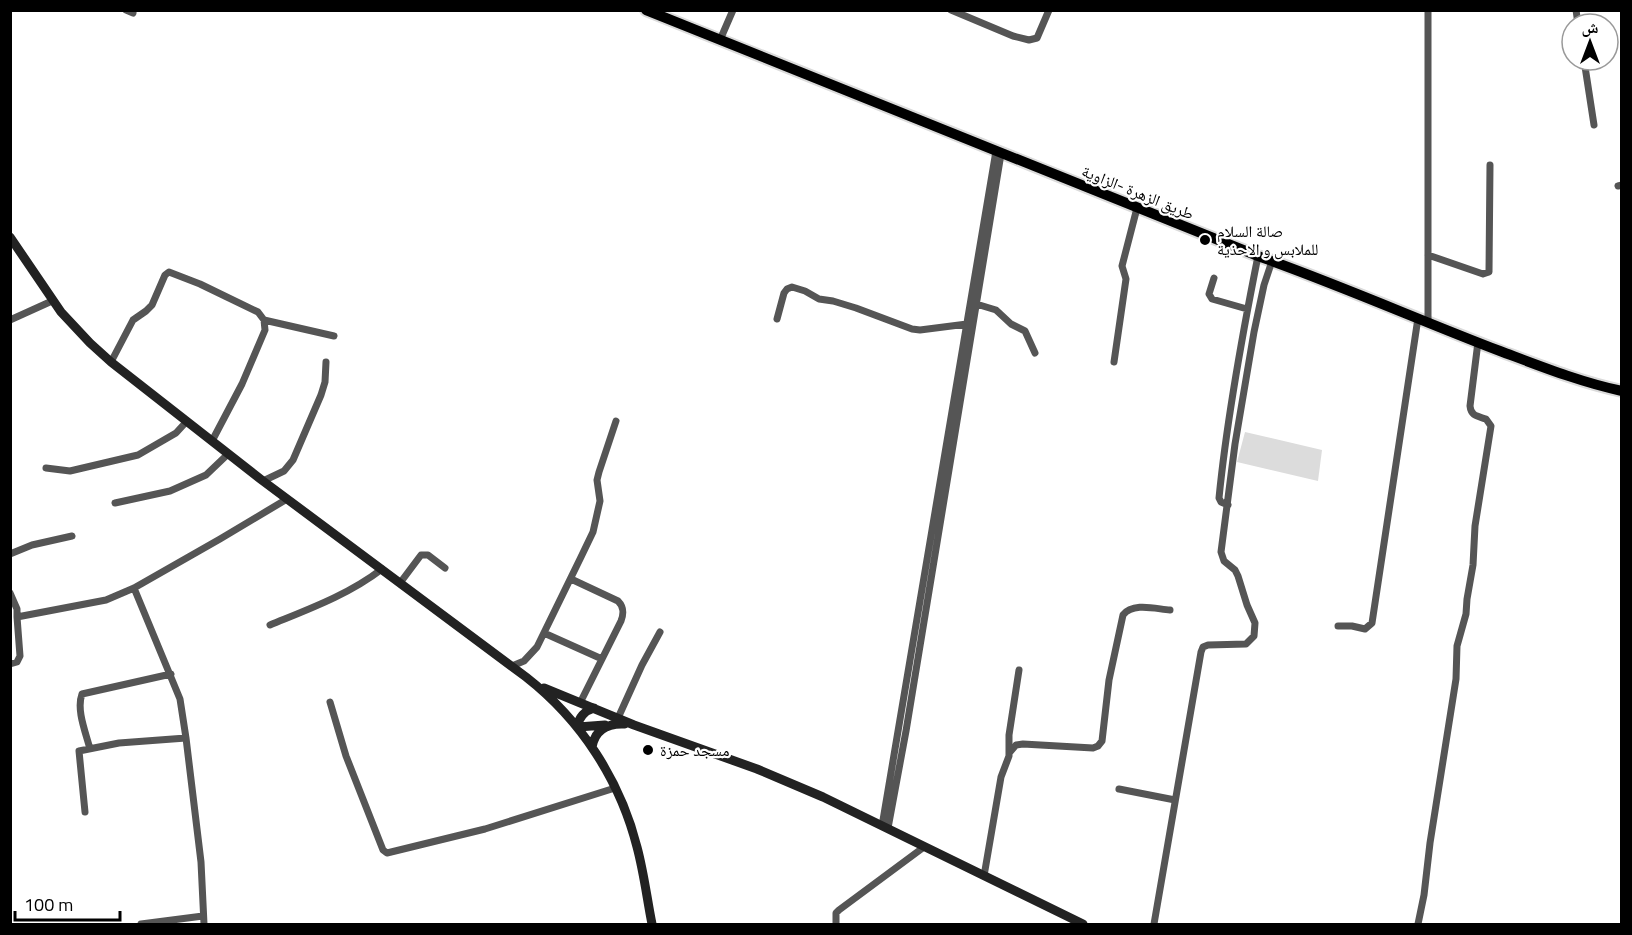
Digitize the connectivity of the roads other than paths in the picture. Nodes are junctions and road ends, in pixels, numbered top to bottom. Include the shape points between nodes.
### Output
1 (646, 10) edge
2 (733, 10) edge
3 (951, 10) edge
4 (1050, 10) edge
5 (1428, 10) edge
6 (720, 40) junction
7 (1586, 72) edge
8 (1594, 125) dead end
9 (999, 153) junction
10 (1490, 165) dead end
11 (1137, 208) junction
12 (10, 237) edge
13 (1428, 255) junction
14 (1258, 256) junction
15 (1272, 261) junction
16 (1214, 278) dead end
17 (1250, 299) junction
18 (1261, 300) junction
19 (52, 301) junction
20 (974, 303) junction
21 (1247, 309) junction
22 (777, 319) dead end
23 (10, 320) edge
24 (264, 320) junction
25 (1423, 320) junction
26 (967, 324) junction
27 (334, 336) dead end
28 (1478, 342) junction
29 (1035, 353) dead end
30 (111, 362) junction
31 (326, 362) dead end
32 (1114, 362) dead end
33 (1622, 391) edge
34 (187, 421) junction
35 (616, 421) dead end
36 (212, 441) junction
37 (228, 454) junction
38 (45, 468) dead end
39 (263, 481) junction
40 (287, 498) junction
41 (115, 503) dead end
42 (1228, 505) junction
43 (72, 536) dead end
44 (10, 554) edge
45 (445, 568) dead end
46 (382, 569) junction
47 (571, 579) junction
48 (400, 583) junction
49 (134, 588) junction
50 (10, 593) edge
51 (1170, 610) dead end
52 (17, 617) junction
53 (270, 625) dead end
54 (1338, 626) dead end
55 (660, 632) dead end
56 (544, 633) junction
57 (602, 659) junction
58 (10, 664) edge
59 (512, 666) junction
60 (1019, 670) dead end
61 (171, 675) junction
62 (537, 685) junction
63 (330, 702) dead end
64 (580, 703) junction
65 (594, 708) junction
66 (618, 718) junction
67 (608, 725) junction
68 (634, 725) junction
69 (578, 727) junction
70 (186, 738) junction
71 (592, 747) junction
72 (90, 749) junction
73 (1010, 752) junction
74 (615, 788) junction
75 (1119, 789) dead end
76 (1174, 800) junction
77 (85, 812) dead end
78 (885, 827) junction
79 (924, 847) junction
80 (984, 876) junction
81 (203, 916) junction
82 (141, 924) edge
83 (204, 924) edge
84 (652, 924) edge
85 (836, 924) edge
86 (1083, 924) edge
87 (1154, 924) edge
88 (1418, 924) edge

1 - 6 main road, طريق الزهرة -الزاوية
2 - 6 street
3 - 4 street via 1029,40 1037,38
5 - 13 street
6 - 9 main road, طريق الزهرة -الزاوية
7 - 8 street
9 - 11 main road, طريق الزهرة -الزاوية
9 - 20 street
10 - 13 street via 1489,272 1483,274
11 - 14 main road, طريق الزهرة -الزاوية
11 - 32 street via 1122,266 1126,279
12 - 19 main road
13 - 25 street
14 - 15 main road, طريق الزهرة -الزاوية
14 - 17 street
15 - 18 street
15 - 25 main road, طريق الزهرة -الزاوية
16 - 21 street via 1209,294 1212,299
17 - 18 street
17 - 21 street
18 - 42 street
19 - 23 street
19 - 30 main road
20 - 26 street
20 - 29 street via 996,310 1025,332
20 - 78 street via 906,731
21 - 42 street via 1222,463 1219,498
22 - 26 street via 784,293 792,287 912,330
24 - 27 street
24 - 30 street via 254,309 169,272 149,308 133,320
24 - 36 street via 265,330 242,384
25 - 28 main road, طريق الزهرة -الزاوية
25 - 54 street via 1411,358 1372,623 1365,629
26 - 78 street
28 - 33 main road, طريق الزهرة -الزاوية via 1571,377
28 - 88 street via 1470,412 1486,419 1491,426
30 - 34 main road
31 - 39 street via 321,395 293,460 284,471
34 - 36 main road
34 - 38 street via 176,433 138,455 70,471
35 - 47 street via 598,476 600,501 592,532
36 - 37 main road
37 - 39 main road
37 - 41 street via 206,475 170,491
39 - 40 main road
40 - 46 main road
40 - 49 street
42 - 76 street via 1221,552 1238,576 1253,615 1254,636 1246,644 1208,645 1202,649
43 - 44 street
45 - 48 street via 428,555 421,555
46 - 48 main road
46 - 53 street via 333,599
47 - 56 street
47 - 57 street via 618,601 623,608 623,617
48 - 59 main road
49 - 52 street via 106,600
49 - 61 street
50 - 52 street
51 - 73 street via 1133,607 1123,615 1098,746 1023,744
52 - 58 street via 20,656
55 - 66 street
56 - 57 street
56 - 59 street via 533,652
57 - 64 street
59 - 62 main road
60 - 73 street
61 - 70 street via 180,699
61 - 72 street via 82,694 81,708
62 - 64 main road
62 - 69 main road
63 - 74 street via 346,756 387,853 485,829
64 - 65 main road
65 - 66 main road
65 - 69 main road via 584,713
66 - 68 main road
67 - 68 main road
67 - 69 main road
67 - 71 main road via 597,734
68 - 78 main road via 779,778
69 - 71 main road
70 - 72 street
70 - 81 street via 201,862
71 - 74 main road
72 - 77 street via 78,753
73 - 80 street via 1001,777
74 - 84 main road via 638,848
75 - 76 street
76 - 87 street
78 - 79 main road
79 - 80 main road
79 - 85 street via 839,910
80 - 86 main road
81 - 82 street
81 - 83 street

